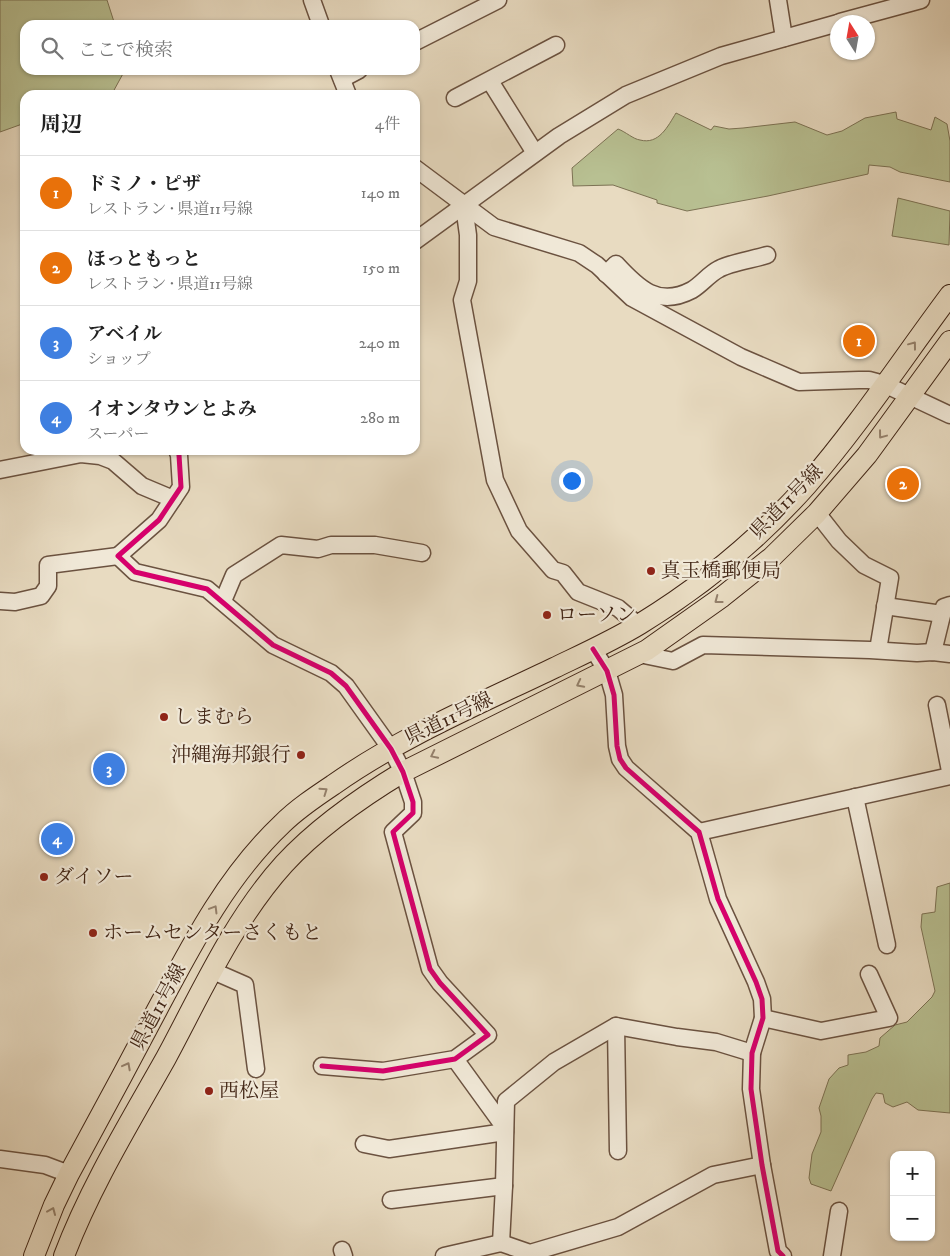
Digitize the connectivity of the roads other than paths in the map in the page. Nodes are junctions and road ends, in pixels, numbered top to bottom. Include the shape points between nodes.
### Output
1 (498, 0) edge
2 (778, 0) edge
3 (921, 0) edge
4 (318, 2) edge
5 (868, 15) edge
6 (320, 20) edge
7 (830, 25) edge
8 (784, 38) junction
9 (420, 39) edge
10 (556, 45) dead end
11 (340, 75) edge
12 (490, 80) junction
13 (346, 90) edge
14 (455, 98) dead end
15 (535, 153) junction
16 (420, 172) edge
17 (464, 206) junction
18 (420, 237) edge
19 (767, 255) dead end
20 (606, 274) junction
21 (950, 295) edge
22 (950, 341) edge
23 (884, 384) junction
24 (910, 396) junction
25 (950, 415) edge
26 (76, 455) edge
27 (90, 455) edge
28 (179, 455) edge
29 (0, 470) edge
30 (173, 498) junction
31 (817, 513) junction
32 (422, 553) dead end
33 (118, 556) junction
34 (0, 601) edge
35 (223, 602) junction
36 (885, 606) junction
37 (946, 610) edge
38 (638, 625) junction
39 (593, 649) junction
40 (878, 650) junction
41 (933, 652) junction
42 (639, 654) junction
43 (950, 654) edge
44 (607, 671) junction
45 (938, 706) dead end
46 (391, 748) junction
47 (950, 771) edge
48 (403, 772) junction
49 (950, 776) edge
50 (855, 797) junction
51 (699, 832) junction
52 (887, 944) dead end
53 (213, 971) junction
54 (869, 974) dead end
55 (762, 1018) junction
56 (616, 1026) junction
57 (752, 1053) junction
58 (455, 1059) junction
59 (322, 1066) dead end
60 (256, 1070) dead end
61 (505, 1130) junction
62 (364, 1144) dead end
63 (618, 1151) dead end
64 (0, 1159) edge
65 (762, 1166) junction
66 (69, 1174) junction
67 (504, 1186) junction
68 (391, 1200) dead end
69 (839, 1211) dead end
70 (501, 1243) junction
71 (778, 1254) edge
72 (34, 1256) edge
73 (64, 1256) edge
74 (444, 1256) edge
75 (832, 1256) edge

1 - 9 street
2 - 8 street
3 - 5 street
4 - 6 street
7 - 8 street
8 - 15 street via 721,56 626,95
10 - 12 street
11 - 13 street
12 - 14 street
12 - 15 street
15 - 17 street
16 - 17 street
17 - 18 street
17 - 20 street via 494,227 578,253
17 - 38 street via 468,280 462,300 495,480 519,531 552,570 563,573 578,592 618,608
19 - 20 street via 720,268 678,296 648,293 616,264
20 - 23 street via 632,298 741,357 799,382 864,380
23 -> 21 main road, 県道11号線
22 - 24 main road, 県道11号線
23 - 24 street
23 - 38 main road, 県道11号線 via 821,469 781,513 709,576
24 - 25 street
24 -> 31 main road, 県道11号線 via 867,455
26 - 29 street
27 - 30 street via 113,461 142,486
28 - 30 street via 180,487
30 - 33 street via 159,520
31 - 36 street via 838,541 864,565 890,578
31 -> 42 main road, 県道11号線 via 772,557 722,597
32 - 35 street via 375,545 331,545 318,549 281,545 234,574
33 - 34 street via 48,565 48,586 41,596 15,602
33 - 35 street via 135,572 207,589
35 - 46 street via 273,644 331,673 346,686
36 - 37 street
36 - 40 street
37 - 41 street
38 - 39 main road, 県道11号線
39 - 44 street
39 - 46 main road, 県道11号線
40 - 41 street
40 - 42 street via 703,645 673,661
41 - 43 street
42 - 44 main road, 県道11号線
44 -> 48 main road, 県道11号線
44 - 51 street via 614,695 620,759 626,768
45 - 47 street
46 - 48 street
66 -> 46 main road, 県道11号線 via 182,963 242,866 299,809
48 - 53 main road, 県道11号線 via 340,814 284,865 259,896
48 - 58 street via 413,802 413,813 393,832 430,969 488,1035
49 - 50 street
50 - 51 street
50 - 52 street
51 - 55 street via 718,899 759,990
53 - 60 street via 245,985
53 - 73 main road, 県道11号線 via 93,1191
54 - 55 street via 889,1018 821,1031
55 - 57 street
56 - 57 street via 716,1042
56 - 61 street via 554,1062 506,1101
56 - 63 street
57 - 65 street via 751,1089
58 - 59 street via 383,1071
58 - 61 street
61 - 62 street via 389,1149
61 - 67 street
64 - 66 street via 45,1165
65 - 70 street via 713,1176 618,1227 530,1253
65 - 71 street
72 -> 66 main road, 県道11号線
67 - 68 street
67 - 70 street
69 - 75 street
70 - 74 street

